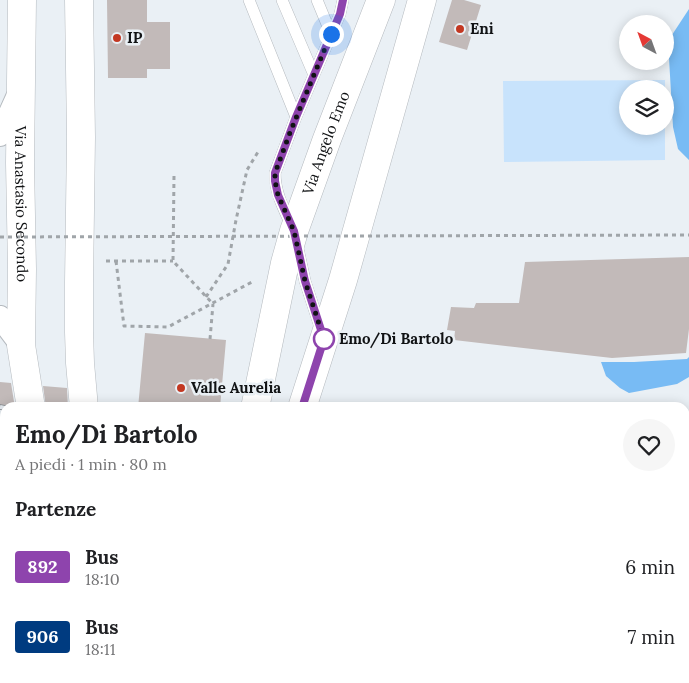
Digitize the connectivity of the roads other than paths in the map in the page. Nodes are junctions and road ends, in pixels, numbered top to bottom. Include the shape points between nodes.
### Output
1 (22, 0) edge
2 (79, 0) edge
3 (249, 0) edge
4 (282, 0) edge
5 (317, 0) edge
6 (343, 0) edge
7 (381, 0) edge
8 (422, 0) edge
9 (331, 34) junction
10 (314, 76) junction
11 (22, 88) junction
12 (296, 117) junction
13 (0, 135) edge
14 (294, 231) junction
15 (0, 318) edge
16 (324, 339) junction
17 (21, 345) junction
18 (30, 402) edge
19 (83, 402) edge
20 (256, 402) edge
21 (304, 402) edge

1 - 11 main road, Via Anastasio Secondo
2 - 19 main road via 79,303
3 - 12 lane
4 - 10 lane
5 - 9 lane
6 - 9 lane
7 - 14 main road, Via Angelo Emo
8 - 16 main road
9 - 10 lane
10 - 12 lane
11 - 13 street
11 - 17 main road, Via Anastasio Secondo
12 - 14 lane via 275,173 278,195
14 - 16 lane via 305,281
14 - 20 main road, Via Angelo Emo
15 - 17 street
16 - 21 main road
17 - 18 main road, Via Anastasio Secondo

